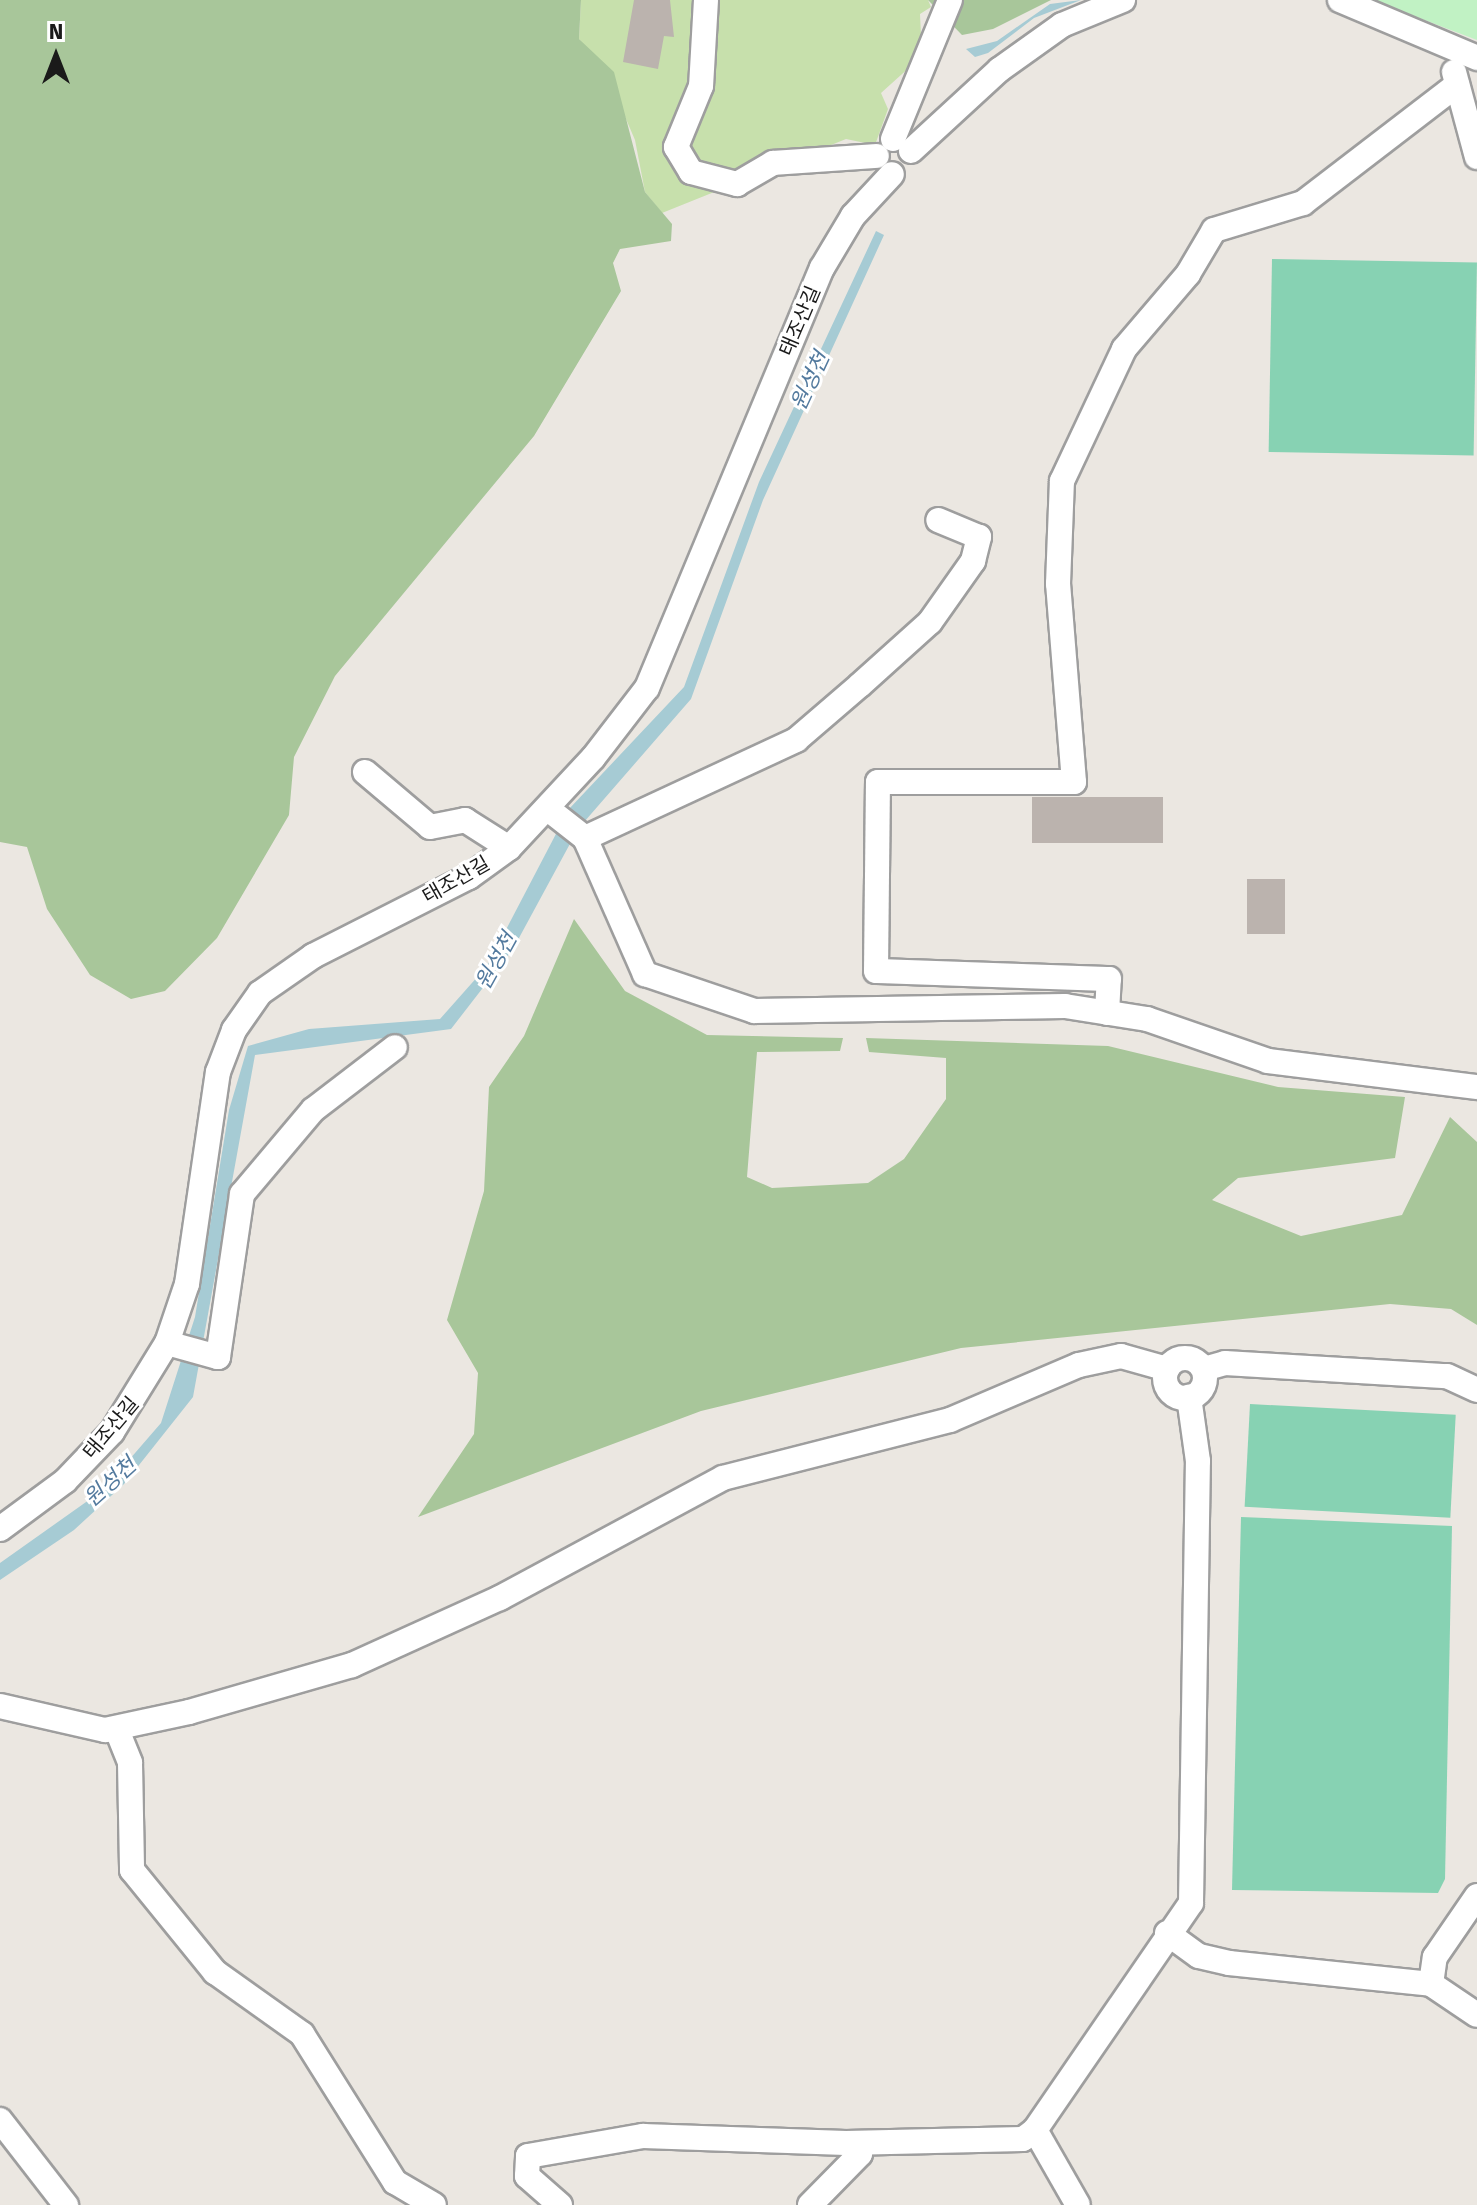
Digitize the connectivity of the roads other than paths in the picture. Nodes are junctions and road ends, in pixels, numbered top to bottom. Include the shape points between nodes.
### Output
1 (706, 0) edge
2 (950, 0) edge
3 (1123, 0) edge
4 (1340, 0) edge
5 (1448, 50) junction
6 (1477, 58) edge
7 (1457, 85) junction
8 (893, 155) junction
9 (1477, 157) edge
10 (938, 520) dead end
11 (365, 772) dead end
12 (552, 814) junction
13 (582, 836) junction
14 (509, 848) junction
15 (1107, 1013) junction
16 (395, 1047) dead end
17 (1477, 1087) edge
18 (175, 1345) junction
19 (1167, 1369) junction
20 (1204, 1369) junction
21 (1477, 1390) edge
22 (1189, 1397) junction
23 (0, 1529) edge
24 (0, 1706) edge
25 (117, 1730) junction
26 (1477, 1896) edge
27 (1167, 1933) junction
28 (1431, 1984) junction
29 (1477, 2015) edge
30 (0, 2120) edge
31 (1035, 2130) junction
32 (862, 2143) junction
33 (66, 2205) edge
34 (434, 2205) edge
35 (560, 2205) edge
36 (810, 2205) edge
37 (1078, 2205) edge

1 - 8 street via 701,86 676,147 691,172 721,186 758,177 773,163
2 - 8 street
3 - 8 street, 태조산길 via 1037,43
4 - 5 street
5 - 6 street
5 - 7 street
7 - 9 street
7 - 15 street via 1303,203 1214,230 1188,274 1124,349 1062,481 1058,584 1074,782 878,782 876,971 1109,979
8 - 12 street, 태조산길 via 822,268 647,688
10 - 13 street via 979,537 973,561 947,603 860,685 796,740
11 - 14 street via 430,827 465,820
12 - 13 street
12 - 14 street, 태조산길
13 - 15 street via 645,974 754,1011 982,1003
14 - 18 street, 태조산길 via 469,877 313,956 260,993 234,1030 218,1072
15 - 17 street via 1268,1061
16 - 18 street via 313,1110 242,1194 225,1337 218,1357
18 - 23 street, 태조산길 via 112,1432 65,1481
19 - 20 street via 1183,1358
19 - 22 street via 1168,1389
19 - 25 street via 1121,1356 1079,1365 950,1420 723,1478 500,1598 352,1665
20 - 21 street via 1225,1363 1447,1376
20 - 22 street via 1203,1388
22 - 27 street via 1198,1461 1191,1903
24 - 25 street
25 - 34 street via 130,1763 132,1870 215,1972 302,2034 395,2182
26 - 28 street via 1435,1957
27 - 28 street via 1199,1956 1229,1963
27 - 31 street
28 - 29 street
30 - 33 street
31 - 32 street via 1023,2139
31 - 37 street
32 - 35 street via 643,2136 528,2156 527,2176
32 - 36 street via 860,2154

